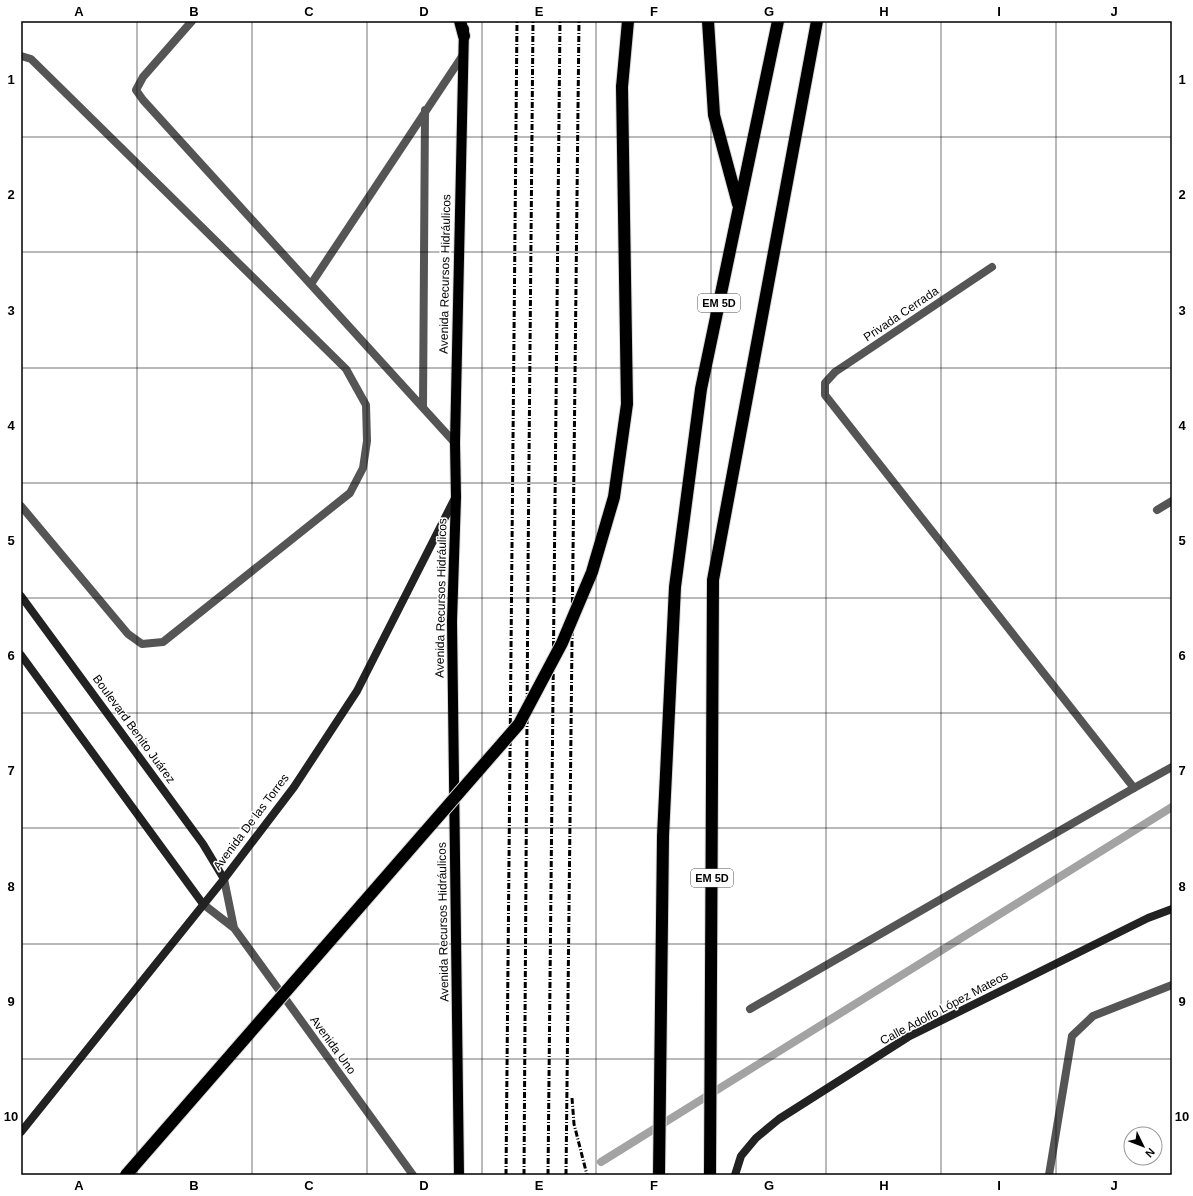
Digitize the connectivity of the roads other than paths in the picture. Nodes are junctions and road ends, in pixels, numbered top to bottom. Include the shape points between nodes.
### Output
1 (192, 21) edge
2 (460, 21) edge
3 (464, 21) edge
4 (620, 21) edge
5 (628, 21) edge
6 (708, 21) edge
7 (778, 21) edge
8 (817, 21) edge
9 (464, 36) junction
10 (463, 54) junction
11 (21, 56) edge
12 (622, 87) junction
13 (425, 110) junction
14 (739, 208) junction
15 (992, 267) dead end
16 (311, 284) junction
17 (423, 407) junction
18 (455, 442) junction
19 (456, 497) junction
20 (1172, 501) edge
21 (21, 506) edge
22 (1157, 510) dead end
23 (21, 596) edge
24 (21, 655) edge
25 (1172, 767) edge
26 (1134, 788) junction
27 (224, 879) junction
28 (203, 904) junction
29 (1172, 909) edge
30 (234, 928) junction
31 (1172, 984) edge
32 (750, 1009) dead end
33 (21, 1132) edge
34 (126, 1175) edge
35 (413, 1175) edge
36 (459, 1175) edge
37 (659, 1175) edge
38 (710, 1175) edge
39 (735, 1175) edge
40 (1049, 1175) edge

1 - 16 street via 143,77 136,90
2 - 9 highway
3 - 9 main road, Avenida Recursos Hidráulicos
4 - 12 highway
5 - 12 highway
6 - 14 highway via 714,115
7 - 14 highway, EM 5D
8 - 38 highway, EM 5D via 713,580
9 - 10 main road, Avenida Recursos Hidráulicos
10 - 13 street
10 - 18 main road, Avenida Recursos Hidráulicos
11 - 21 street via 31,59 346,369 366,405 367,441 363,468 350,493 163,642 142,644 128,634
12 - 34 highway, bridge via 627,404 614,497 592,572 562,643 519,724
13 - 16 street
13 - 17 street
14 - 37 highway, EM 5D via 701,389 675,587 663,836
15 - 26 street, Privada Cerrada via 835,372 825,383 825,396
16 - 17 street
17 - 18 street
18 - 19 main road, Avenida Recursos Hidráulicos
19 - 27 main road, Avenida De las Torres via 357,691 294,787
19 - 36 main road, Avenida Recursos Hidráulicos via 452,621
20 - 22 street
23 - 27 main road, Boulevard Benito Juárez via 203,844
24 - 28 main road
25 - 26 street
26 - 32 street
27 - 28 main road, Avenida De las Torres
27 - 30 street, Avenida Uno
28 - 30 street, Avenida Uno
28 - 33 main road, Avenida De las Torres
29 - 39 main road, Calle Adolfo López Mateos via 1148,918 908,1037 779,1119 756,1138 741,1156
30 - 35 street, Avenida Uno
31 - 40 street via 1092,1016 1072,1036

